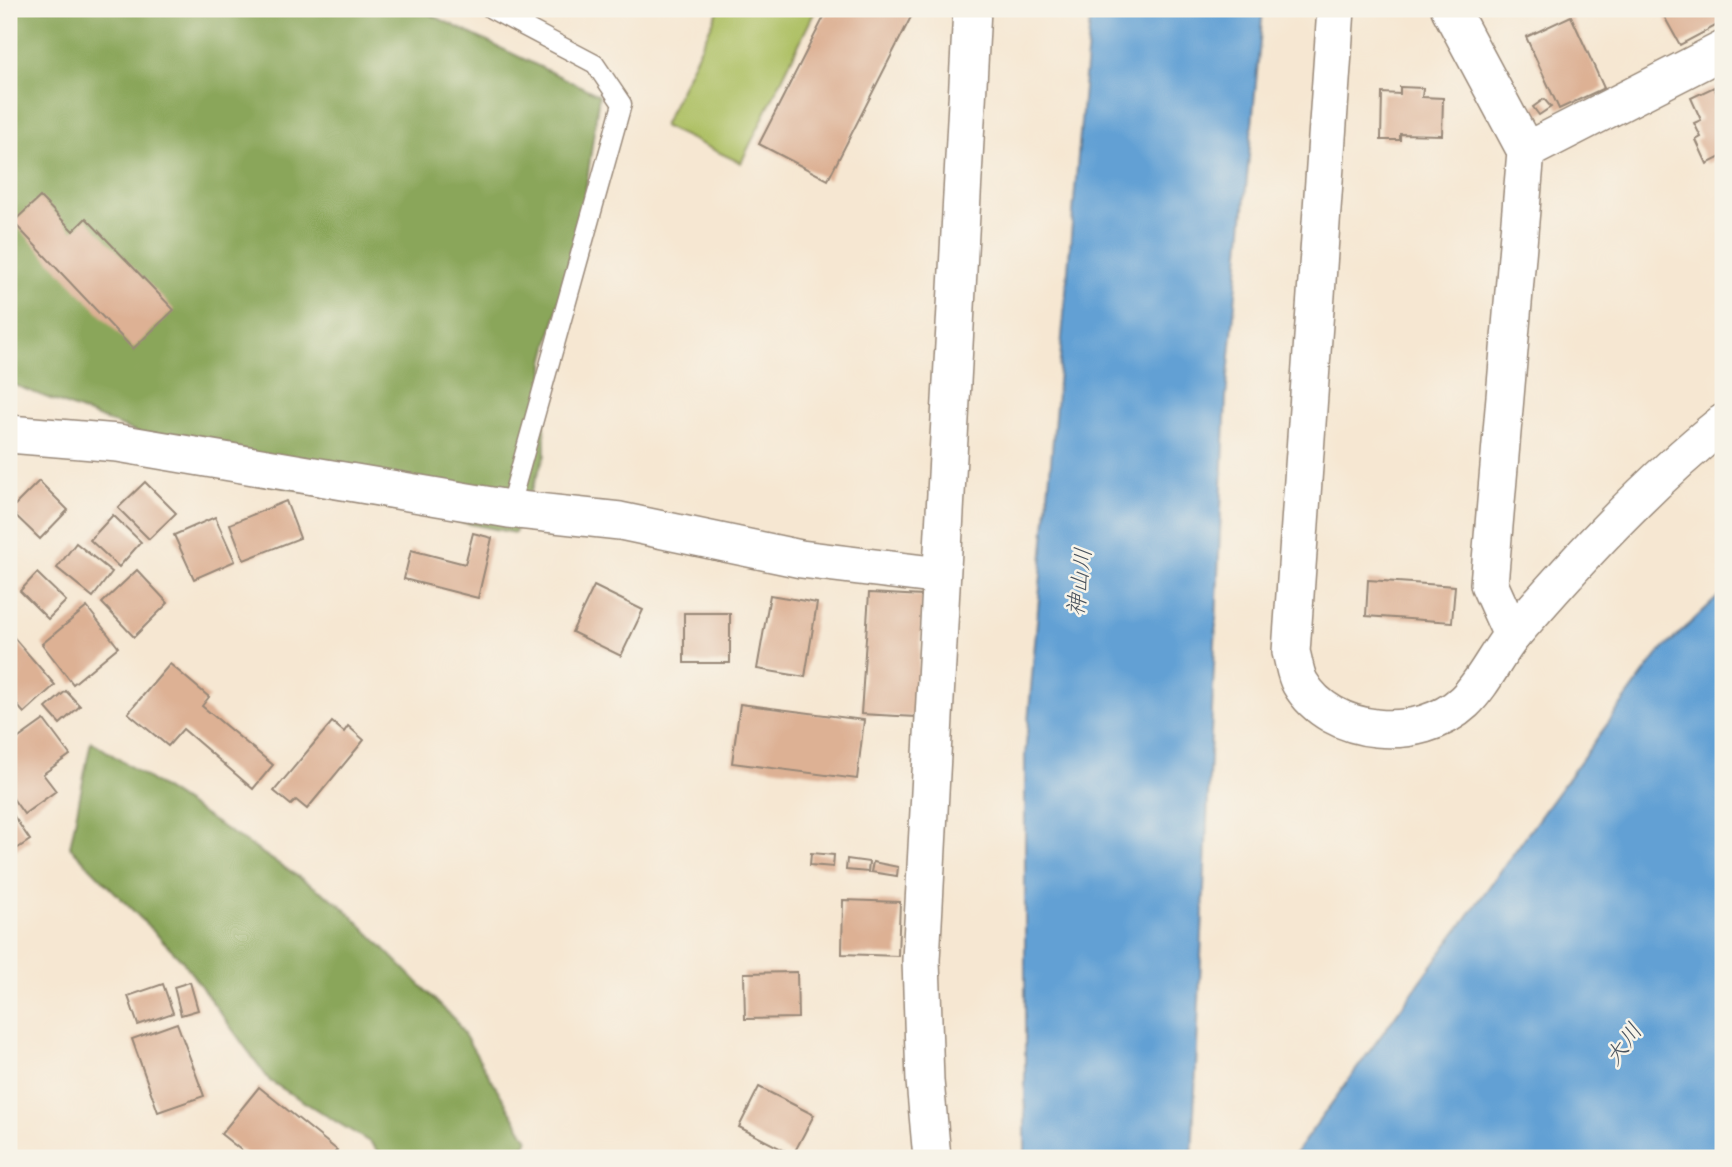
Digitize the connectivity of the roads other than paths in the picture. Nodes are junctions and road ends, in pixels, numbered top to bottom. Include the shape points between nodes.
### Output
1 (491, 9) edge
2 (972, 9) edge
3 (1336, 9) edge
4 (1450, 9) edge
5 (1723, 50) edge
6 (1526, 151) junction
7 (1723, 423) edge
8 (9, 434) edge
9 (509, 509) junction
10 (941, 576) junction
11 (1512, 635) junction
12 (932, 1158) edge

1 - 9 lane via 595,64 622,104
2 - 10 street
3 - 11 street via 1291,652 1300,683 1325,709 1360,726 1397,730 1433,720 1463,702
4 - 6 street
5 - 6 street
6 - 11 street via 1489,584
7 - 11 street via 1681,457
8 - 9 street via 118,443
9 - 10 street via 620,521 801,559
10 - 12 street via 921,960

